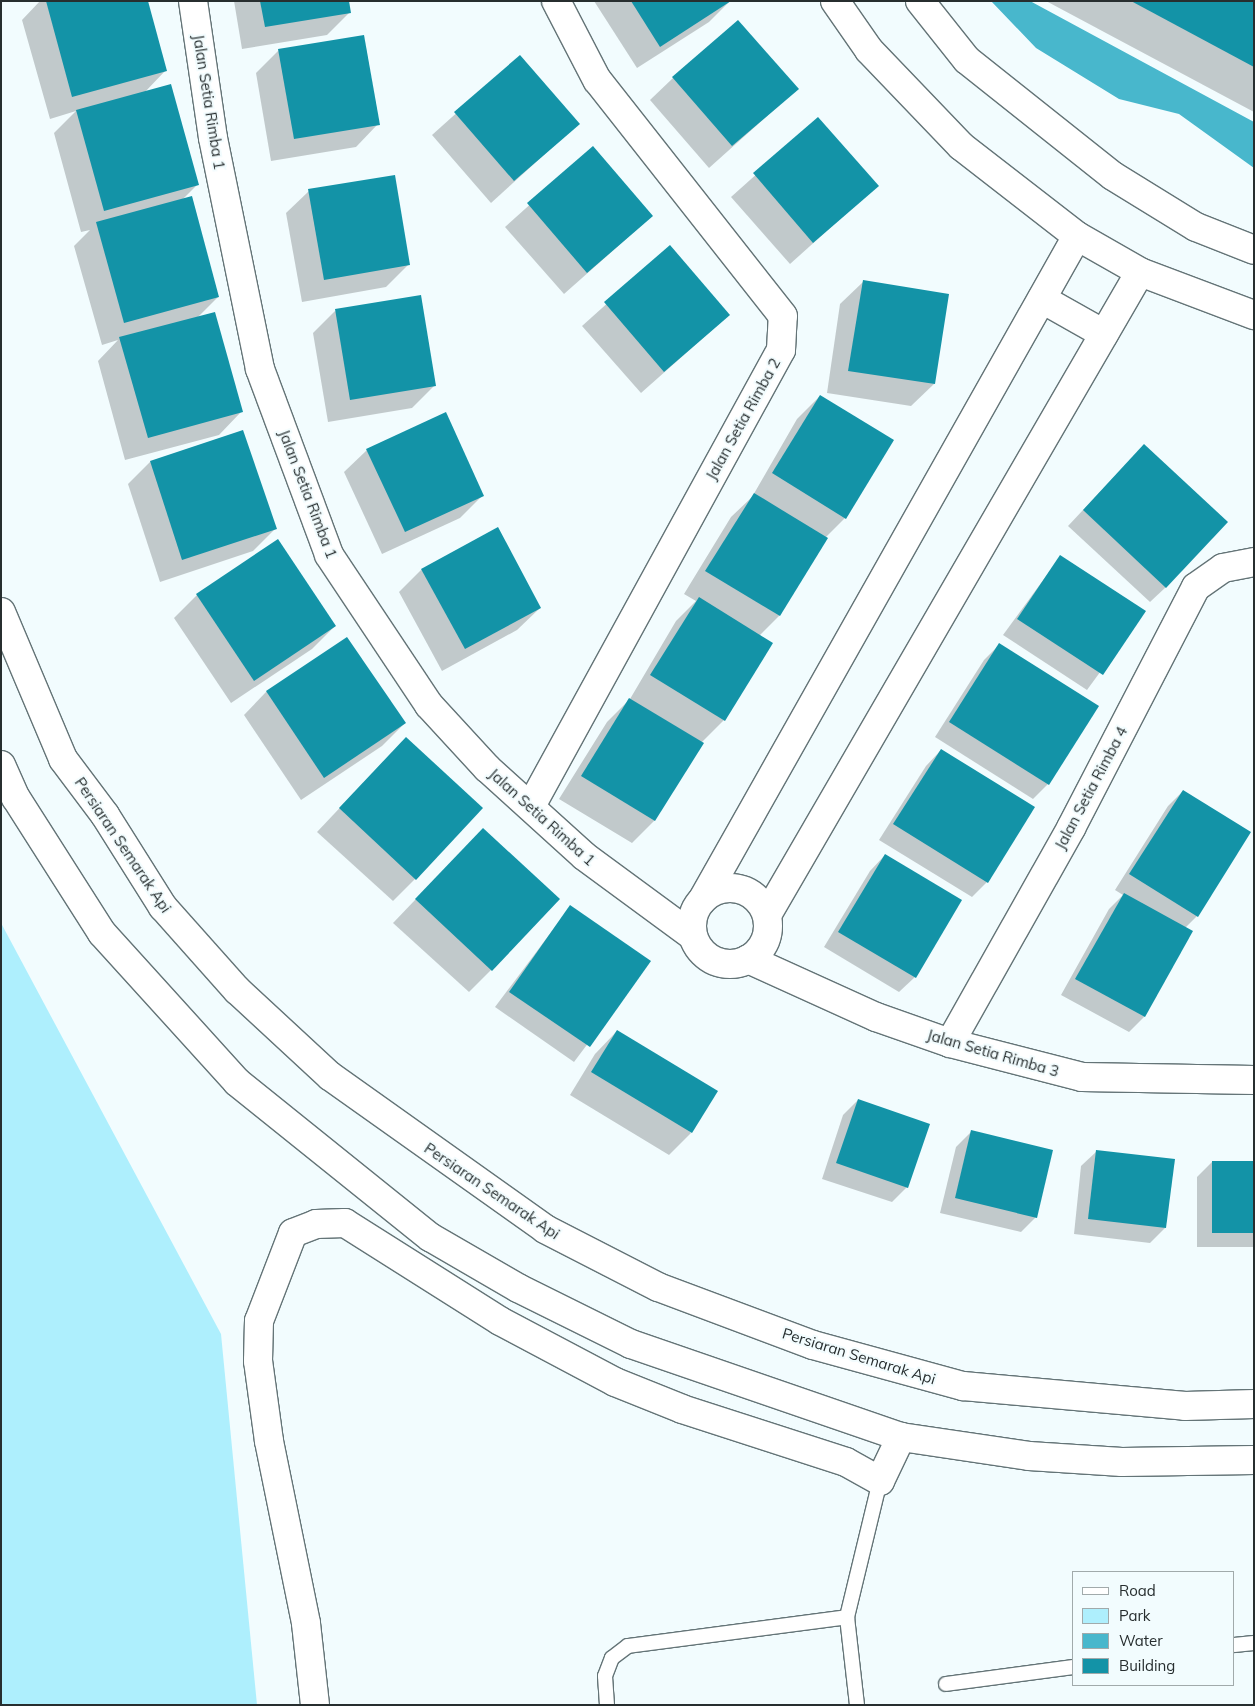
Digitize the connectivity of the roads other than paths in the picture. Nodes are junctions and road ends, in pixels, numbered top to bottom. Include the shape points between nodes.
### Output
1 (193, 1) edge
2 (556, 1) edge
3 (834, 1) edge
4 (920, 1) edge
5 (1077, 236) junction
6 (1254, 250) edge
7 (1140, 272) junction
8 (1042, 299) junction
9 (1254, 315) edge
10 (1104, 334) junction
11 (1254, 562) edge
12 (1, 612) edge
13 (1, 765) edge
14 (530, 806) junction
15 (703, 900) junction
16 (767, 915) junction
17 (693, 936) junction
18 (748, 959) junction
19 (950, 1043) junction
20 (1254, 1080) edge
21 (1254, 1404) edge
22 (900, 1437) junction
23 (1254, 1460) edge
24 (880, 1481) junction
25 (847, 1617) junction
26 (1254, 1643) edge
27 (1235, 1645) edge
28 (1072, 1667) edge
29 (946, 1684) dead end
30 (315, 1705) edge
31 (607, 1705) edge
32 (857, 1705) edge

1 - 14 street, Jalan Setia Rimba 1 via 213,138 260,370 329,555 428,705
2 - 14 street, Jalan Setia Rimba 2 via 597,80 783,316 781,350
3 - 5 street via 869,50 961,146
4 - 6 street via 967,60 1113,176 1196,227
5 - 7 street
5 - 8 street
7 - 9 street
7 - 10 street
8 - 10 street
8 - 15 street
10 - 16 street
11 - 19 street, Jalan Setia Rimba 4 via 1223,568 1196,587 1071,828
12 - 21 street, Persiaran Semarak Api via 63,759 105,815 163,907 237,990 330,1076 545,1229 658,1287 813,1345 964,1386 1156,1404
13 - 22 street via 16,798 102,933 236,1082 430,1237 518,1288 631,1344
14 - 17 street, Jalan Setia Rimba 1 via 584,856
15 - 16 street via 716,891 746,892
15 - 17 street via 693,916
16 - 18 street via 765,940
17 - 18 street via 715,960 737,963
18 - 19 street, Jalan Setia Rimba 3 via 867,1013
19 - 20 street, Jalan Setia Rimba 3 via 1082,1078
22 - 23 street via 1029,1456 1122,1462
22 - 24 street
24 - 25 lane
24 - 30 street via 846,1462 682,1409 615,1382 500,1321 345,1224 316,1224 293,1233 259,1321 258,1361 269,1441 306,1623
25 - 31 lane via 628,1646 612,1658 605,1676
25 - 32 lane
26 - 27 lane
28 - 29 lane

